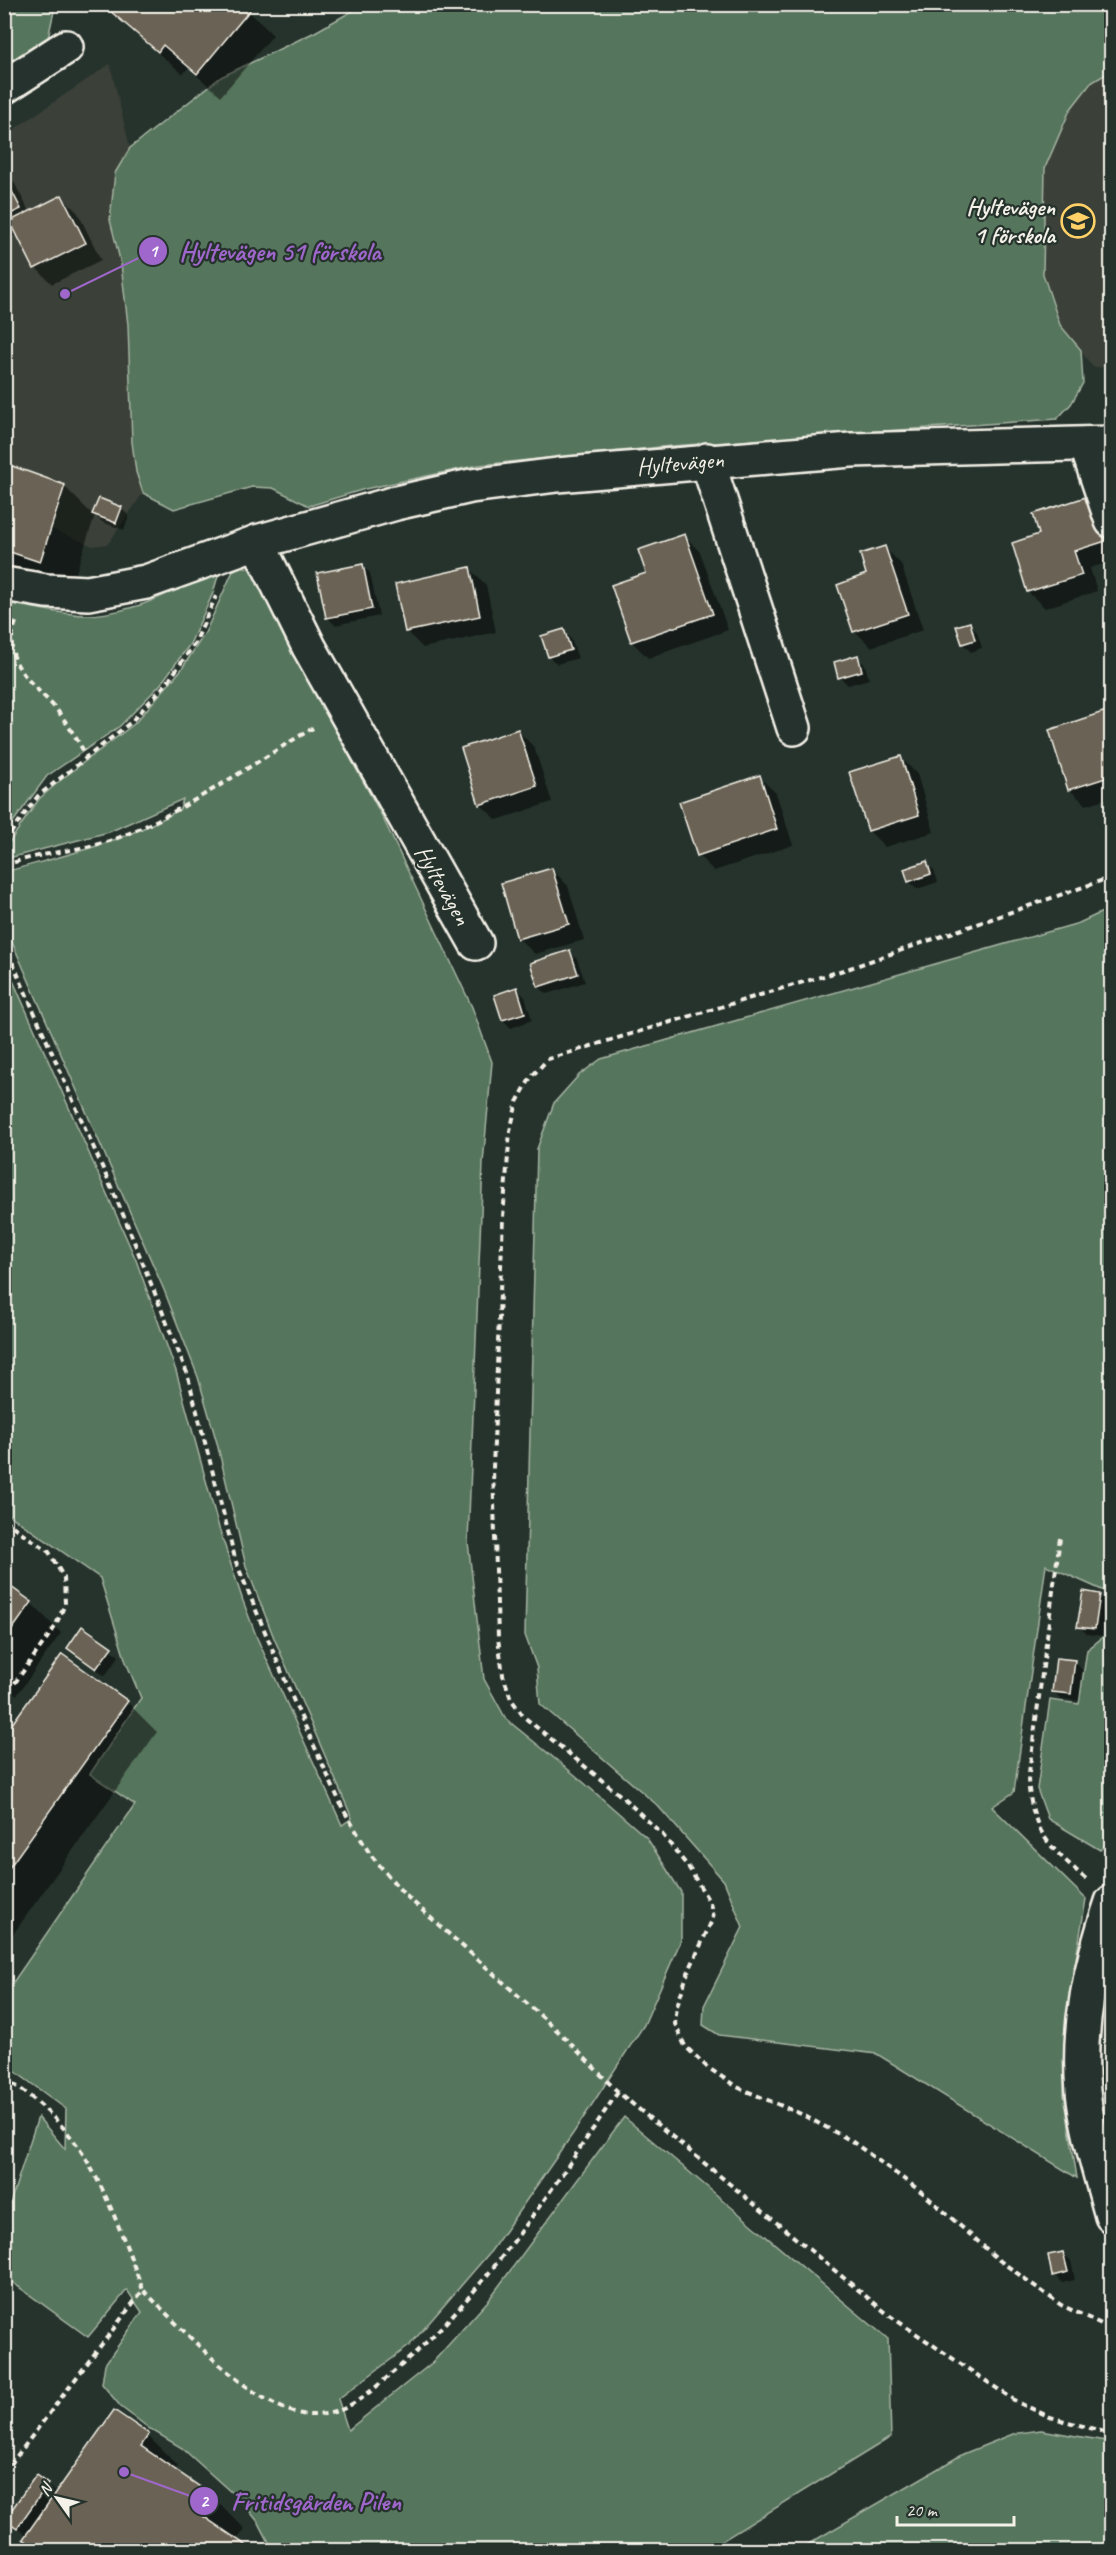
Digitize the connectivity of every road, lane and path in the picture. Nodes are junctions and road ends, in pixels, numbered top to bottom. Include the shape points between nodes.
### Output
1 (66, 47) dead end
2 (4, 87) edge
3 (1103, 437) edge
4 (707, 460) junction
5 (1112, 521) edge
6 (257, 542) junction
7 (213, 558) junction
8 (20, 587) edge
9 (344, 709) junction
10 (794, 728) dead end
11 (87, 757) junction
12 (4, 842) edge
13 (4, 866) edge
14 (1112, 877) edge
15 (4, 943) edge
16 (476, 943) dead end
17 (4, 1520) edge
18 (1060, 1538) dead end
19 (4, 1698) edge
20 (1111, 1902) edge
21 (4, 2078) edge
22 (618, 2092) junction
23 (1112, 2216) edge
24 (143, 2290) junction
25 (1112, 2328) edge
26 (1112, 2434) edge
27 (4, 2473) edge

1 - 2 street
3 - 4 street, Hyltevägen
3 - 5 street
4 - 6 street, Hyltevägen via 471,486
4 - 10 street
6 - 7 street, Hyltevägen
6 - 9 street, Hyltevägen
7 - 8 street, Hyltevägen via 146,582 88,593
7 - 11 path via 224,575 195,643 167,683 130,723
8 - 11 path via 11,648 15,662 25,679 56,709
9 - 13 path via 156,821 118,838
9 - 16 street, Hyltevägen
11 - 12 path via 38,796
14 - 25 path via 850,968 548,1059 531,1077 518,1102 510,1131 493,1468 498,1638 503,1676 511,1699 525,1718 662,1834 689,1868 710,1904 713,1918 676,2007 675,2024 685,2046 737,2087 850,2140 923,2193 999,2260 1061,2305
15 - 22 path via 125,1219 187,1372 236,1562 343,1809 370,1854 403,1893 560,2033
17 - 19 path via 49,1552 64,1578 65,1604 55,1628
18 - 20 path via 1028,1780 1030,1808 1052,1848
20 - 23 street via 1094,1955 1081,2058 1083,2092
21 - 24 path via 50,2115 81,2150 110,2208
22 - 24 path via 490,2272 430,2341 342,2410 311,2415 289,2410 254,2392 216,2363
22 - 26 path via 890,2316 1017,2402 1050,2417
24 - 27 path

